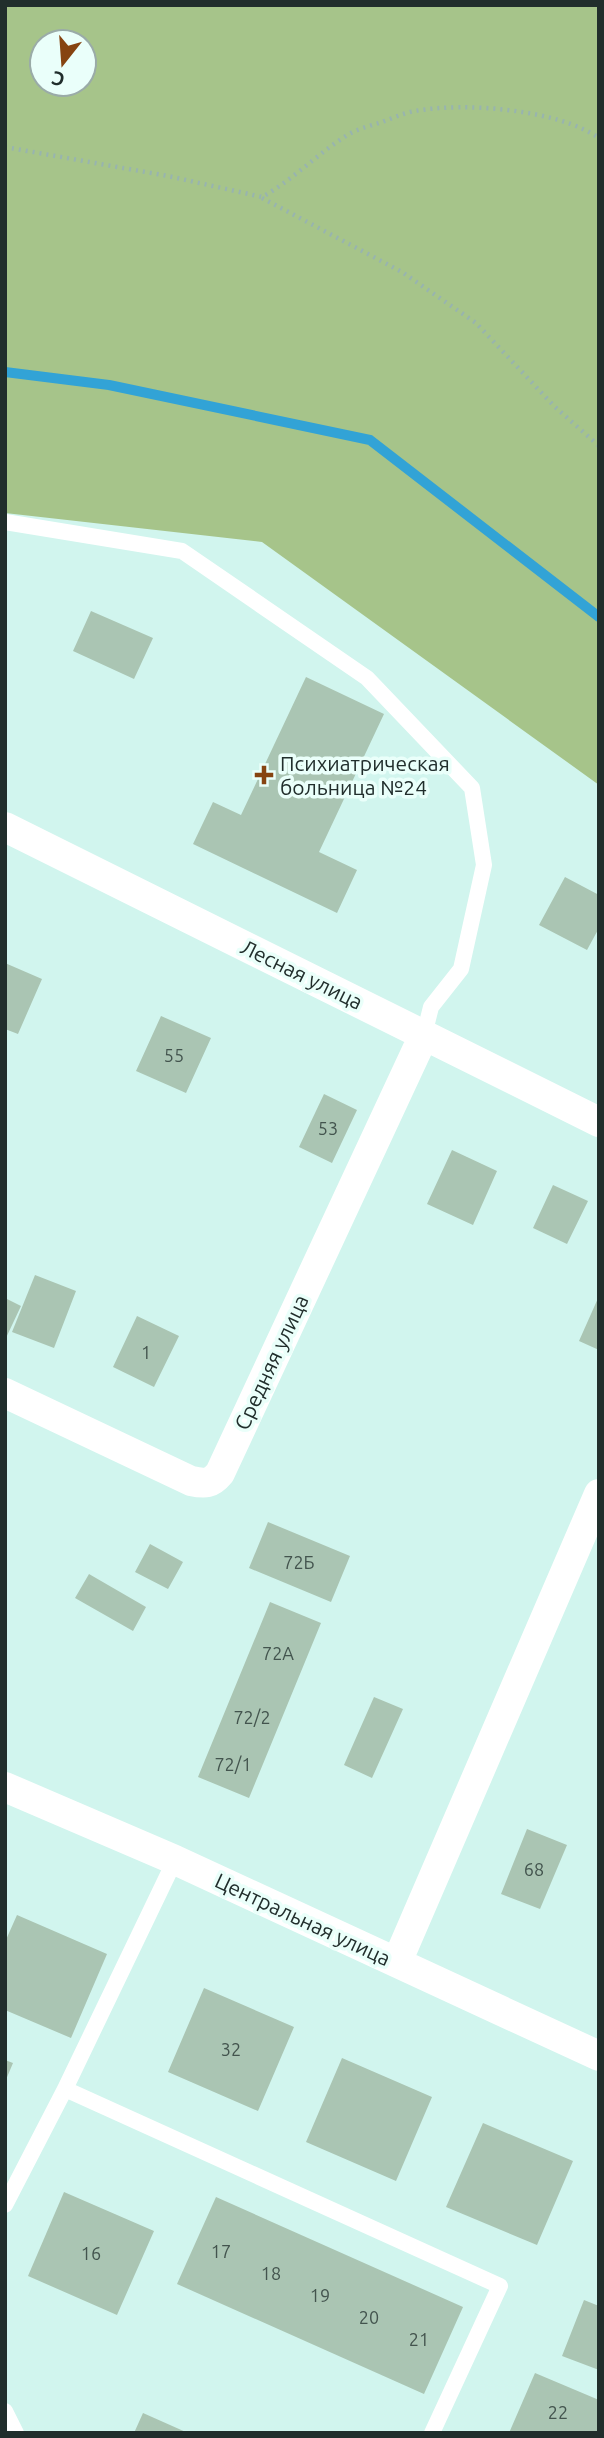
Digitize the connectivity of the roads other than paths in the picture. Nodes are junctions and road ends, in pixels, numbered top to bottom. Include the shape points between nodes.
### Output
1 (5, 522) edge
2 (5, 827) edge
3 (424, 1035) junction
4 (599, 1122) edge
5 (5, 1393) edge
6 (599, 1494) edge
7 (5, 1787) edge
8 (175, 1860) junction
9 (397, 1962) junction
10 (599, 2056) edge
11 (65, 2089) junction
12 (5, 2205) edge
13 (5, 2411) edge
14 (16, 2433) edge
15 (432, 2433) edge

1 - 3 lane via 182,551 367,678 472,788 484,865 461,970 431,1007
2 - 3 street, Лесная улица
3 - 4 street, Лесная улица
3 - 5 street, Средняя улица via 213,1482 191,1481
6 - 9 street
7 - 8 street, Центральная улица
8 - 9 street, Центральная улица
8 - 11 lane
9 - 10 street, Центральная улица
11 - 12 lane
11 - 15 lane via 500,2287
13 - 14 lane

